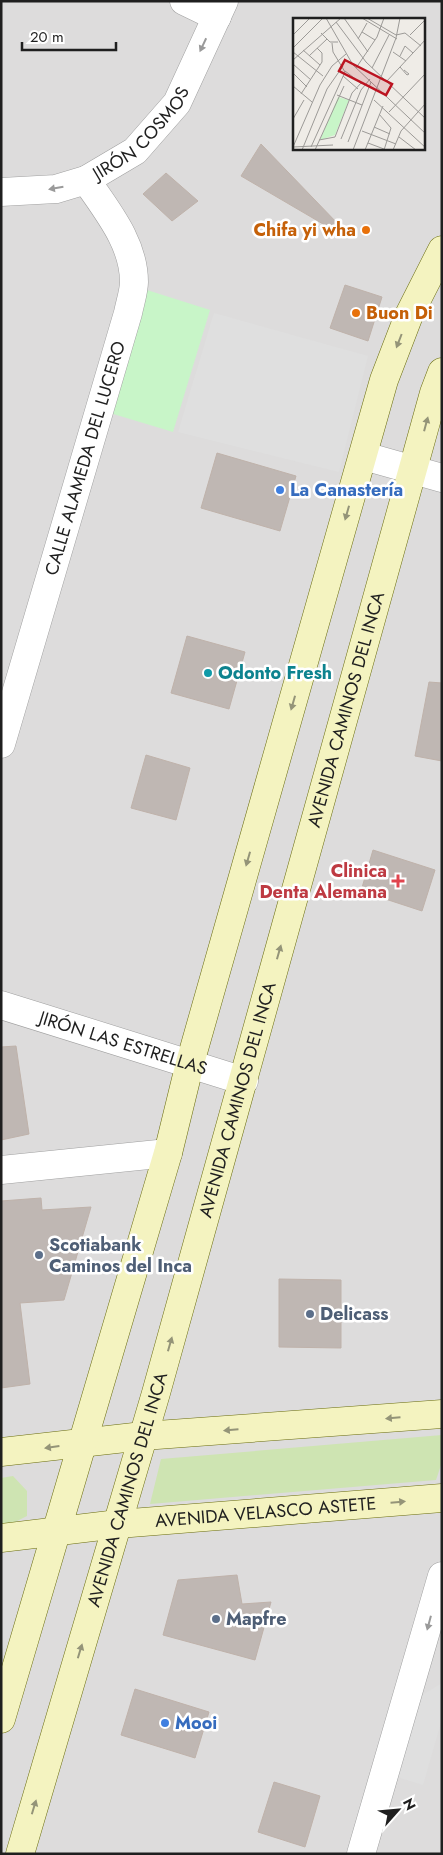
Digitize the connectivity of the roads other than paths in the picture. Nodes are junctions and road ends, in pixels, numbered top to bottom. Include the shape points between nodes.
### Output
1 (184, 1) edge
2 (220, 9) edge
3 (86, 180) junction
4 (1, 192) edge
5 (442, 250) edge
6 (442, 372) edge
7 (364, 456) junction
8 (413, 471) junction
9 (442, 478) edge
10 (1, 744) edge
11 (1, 1005) edge
12 (190, 1063) junction
13 (244, 1081) junction
14 (168, 1153) junction
15 (1, 1170) edge
16 (442, 1414) edge
17 (143, 1436) junction
18 (82, 1443) junction
19 (1, 1452) edge
20 (442, 1498) edge
21 (118, 1524) junction
22 (57, 1532) junction
23 (1, 1538) edge
24 (442, 1576) edge
25 (432, 1651) edge
26 (1, 1719) edge
27 (20, 1854) edge
28 (361, 1854) edge

1 - 2 street
2 -> 3 street, JIRÓN COSMOS via 176,102 135,150
3 -> 4 street, JIRÓN COSMOS via 56,189
3 - 10 street, CALLE ALAMEDA DEL LUCERO via 114,221 130,252 134,282 128,312
5 -> 7 main road via 409,315 384,380
8 -> 6 main road, AVENIDA CAMINOS DEL INCA
7 - 8 street
7 -> 12 main road
8 - 9 street
13 -> 8 main road, AVENIDA CAMINOS DEL INCA
11 - 12 street, JIRÓN LAS ESTRELLAS
12 - 13 street, JIRÓN LAS ESTRELLAS
12 - 14 main road
17 -> 13 main road, AVENIDA CAMINOS DEL INCA
14 - 15 street
14 - 18 main road
16 -> 17 main road
17 - 18 main road
17 - 21 main road, AVENIDA CAMINOS DEL INCA
18 -> 19 main road
18 - 22 main road
21 -> 20 main road, AVENIDA VELASCO ASTETE
21 - 22 main road, AVENIDA VELASCO ASTETE
27 -> 21 main road, AVENIDA CAMINOS DEL INCA
22 - 23 main road, AVENIDA VELASCO ASTETE
22 - 26 main road
24 -> 25 street
25 - 28 street

